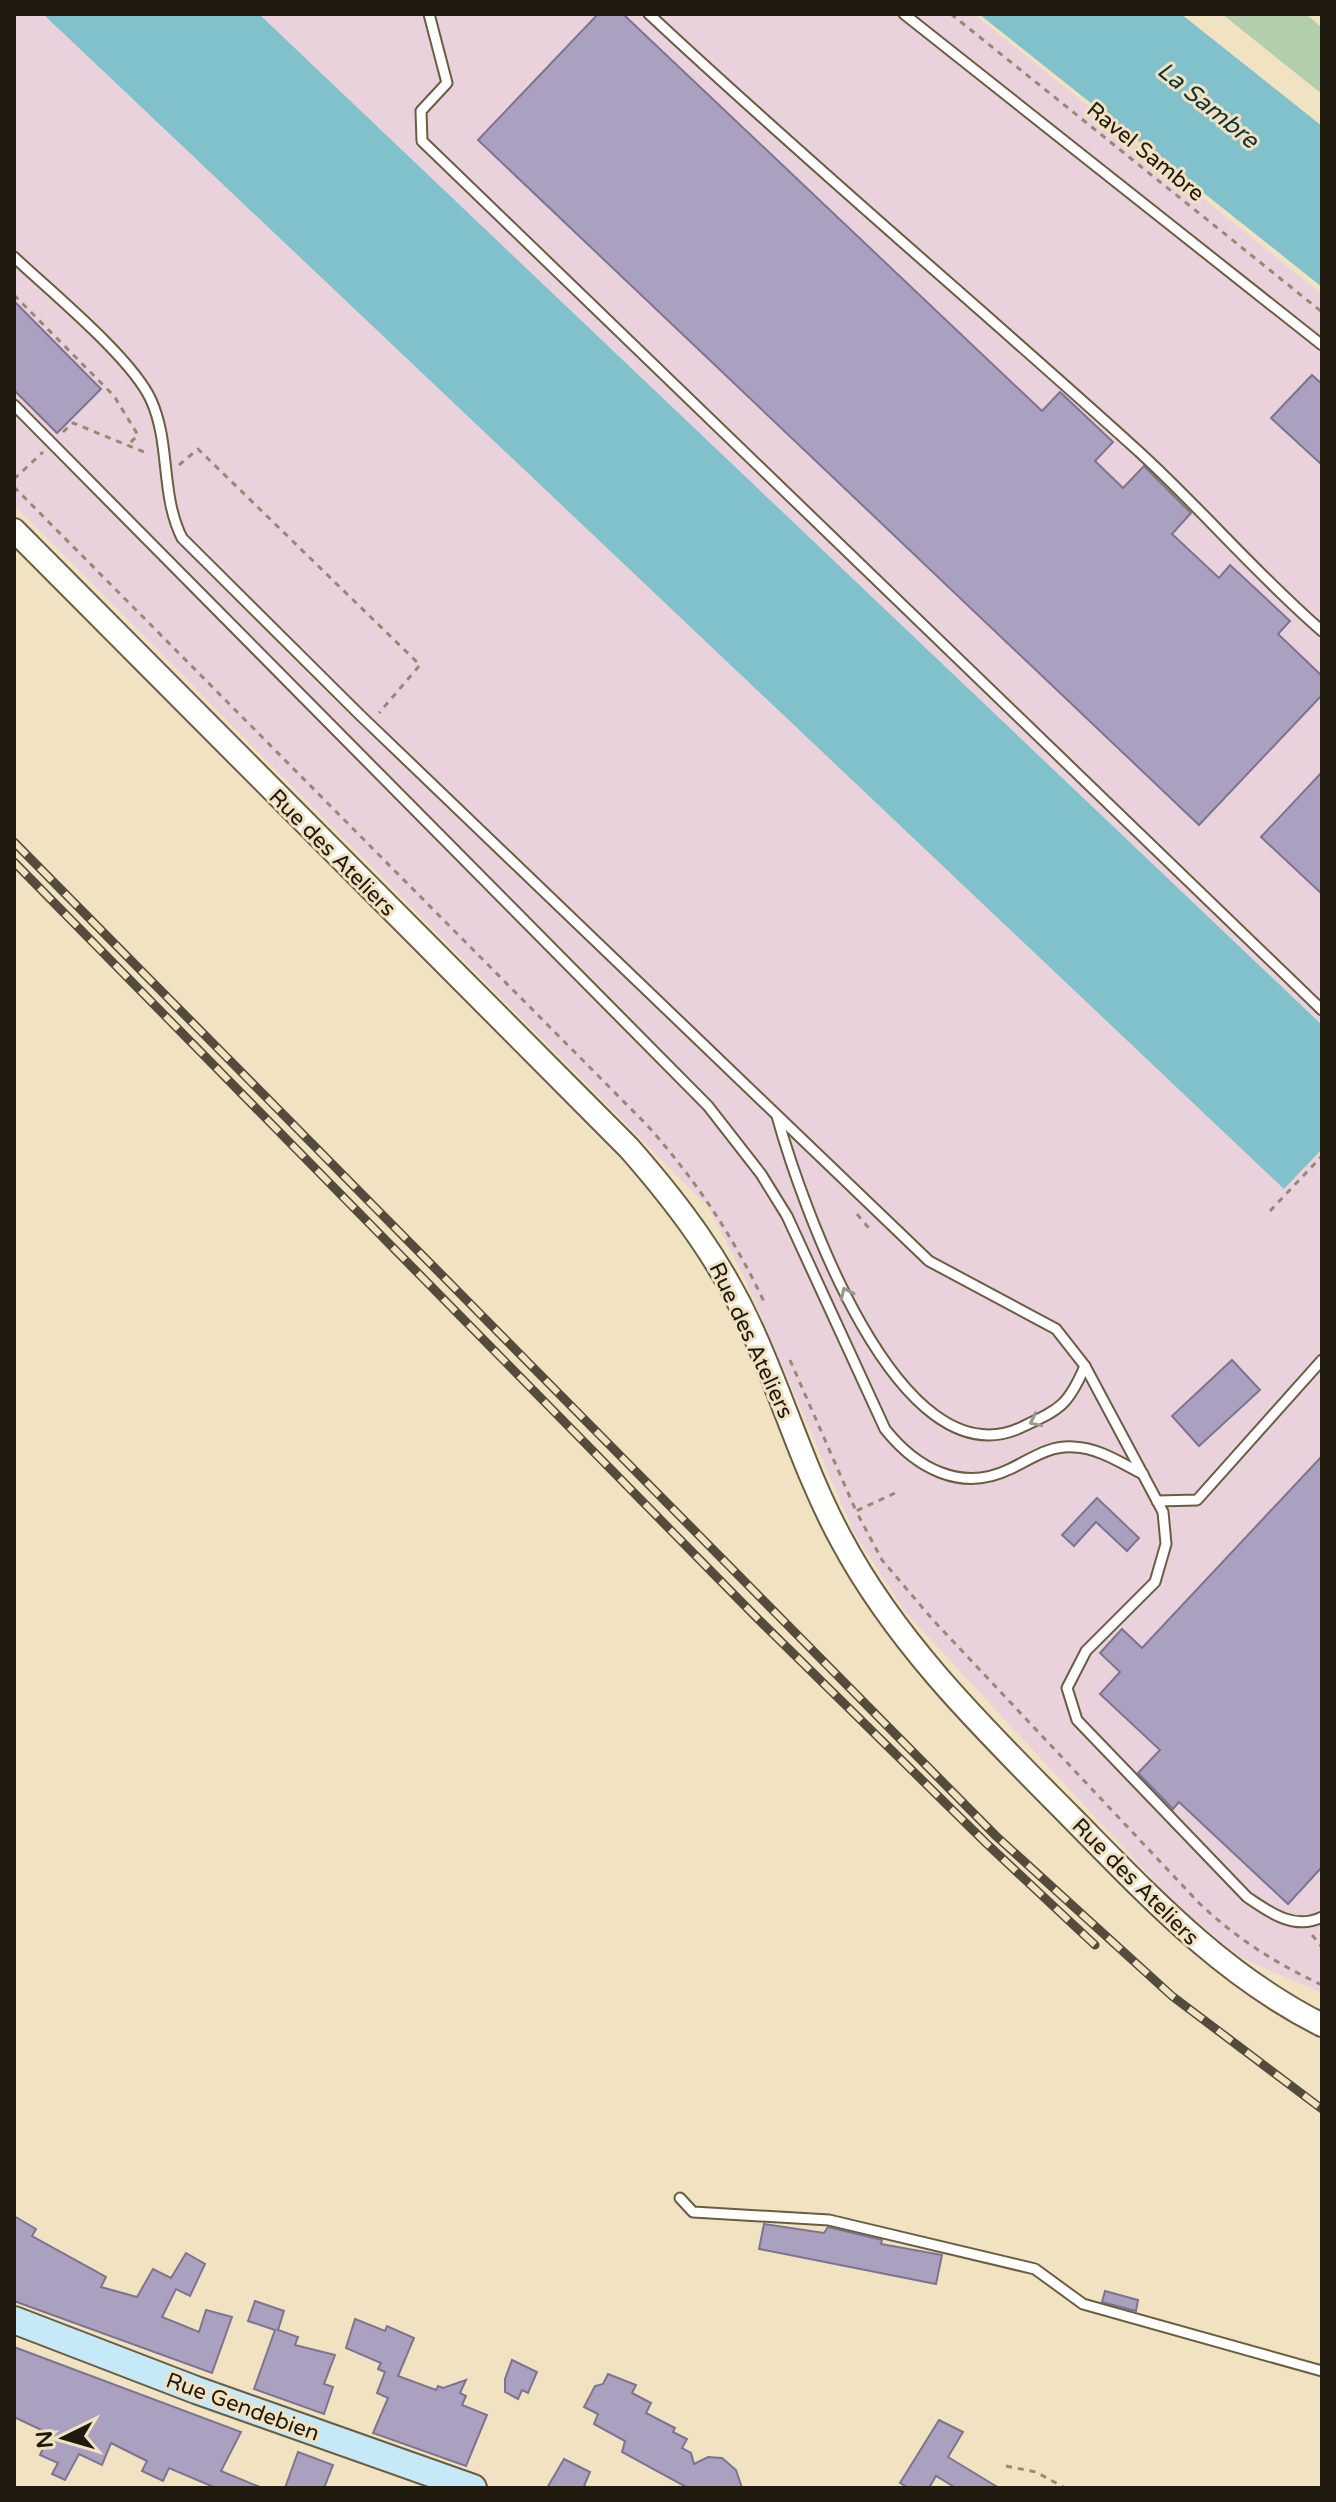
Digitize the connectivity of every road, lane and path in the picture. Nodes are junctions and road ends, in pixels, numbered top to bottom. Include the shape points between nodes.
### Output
1 (429, 14) edge
2 (649, 14) edge
3 (904, 14) edge
4 (951, 14) edge
5 (14, 257) edge
6 (14, 295) edge
7 (1322, 312) edge
8 (1322, 345) edge
9 (14, 405) edge
10 (73, 423) dead end
11 (128, 445) junction
12 (164, 459) junction
13 (14, 530) edge
14 (1322, 631) edge
15 (372, 726) junction
16 (1322, 1010) edge
17 (777, 1116) junction
18 (1322, 1156) edge
19 (1270, 1211) dead end
20 (855, 1212) dead end
21 (872, 1232) dead end
22 (1322, 1360) edge
23 (1085, 1366) junction
24 (1143, 1474) junction
25 (895, 1493) dead end
26 (1157, 1501) junction
27 (1322, 1917) edge
28 (1322, 1985) edge
29 (1322, 2025) edge
30 (680, 2198) dead end
31 (14, 2320) edge
32 (1322, 2371) edge
33 (1006, 2466) dead end
34 (473, 2488) edge
35 (1065, 2488) edge

1 - 16 lane via 447,83 421,111 422,141
2 - 14 lane via 777,134 938,270 1147,459
3 - 8 lane
4 - 7 path, Ravel Sambre
5 - 12 lane via 132,370 151,399
6 - 11 path via 114,396 138,435
9 - 24 lane via 708,1106 787,1216 885,1429 899,1447 944,1476 974,1479 1006,1472 1049,1449 1074,1447 1101,1453
10 - 11 path
11 - 12 path
12 - 15 lane via 170,515 182,538
12 - 15 path via 180,466 198,449 420,665 381,708
13 - 29 street, Rue des Ateliers via 629,1148 683,1209 753,1331 840,1537 915,1651 1193,1940 1249,1983
15 - 17 lane
17 - 23 lane via 929,1261 1056,1329
23 -> 17 lane via 1071,1399 1012,1432 983,1436 958,1428 916,1399 882,1361 860,1325 805,1208
18 - 19 path
20 - 21 path
22 - 26 lane via 1197,1500
23 - 24 lane
24 - 26 lane
25 - 28 path via 856,1511 882,1560 933,1620 1232,1935
26 - 27 lane via 1166,1544 1155,1582 1086,1651 1067,1688 1077,1720 1247,1897 1279,1920
30 - 32 lane via 693,2212 829,2220 1035,2269 1083,2304
31 - 34 main road, Rue Gendebien
33 - 35 path via 1036,2472

